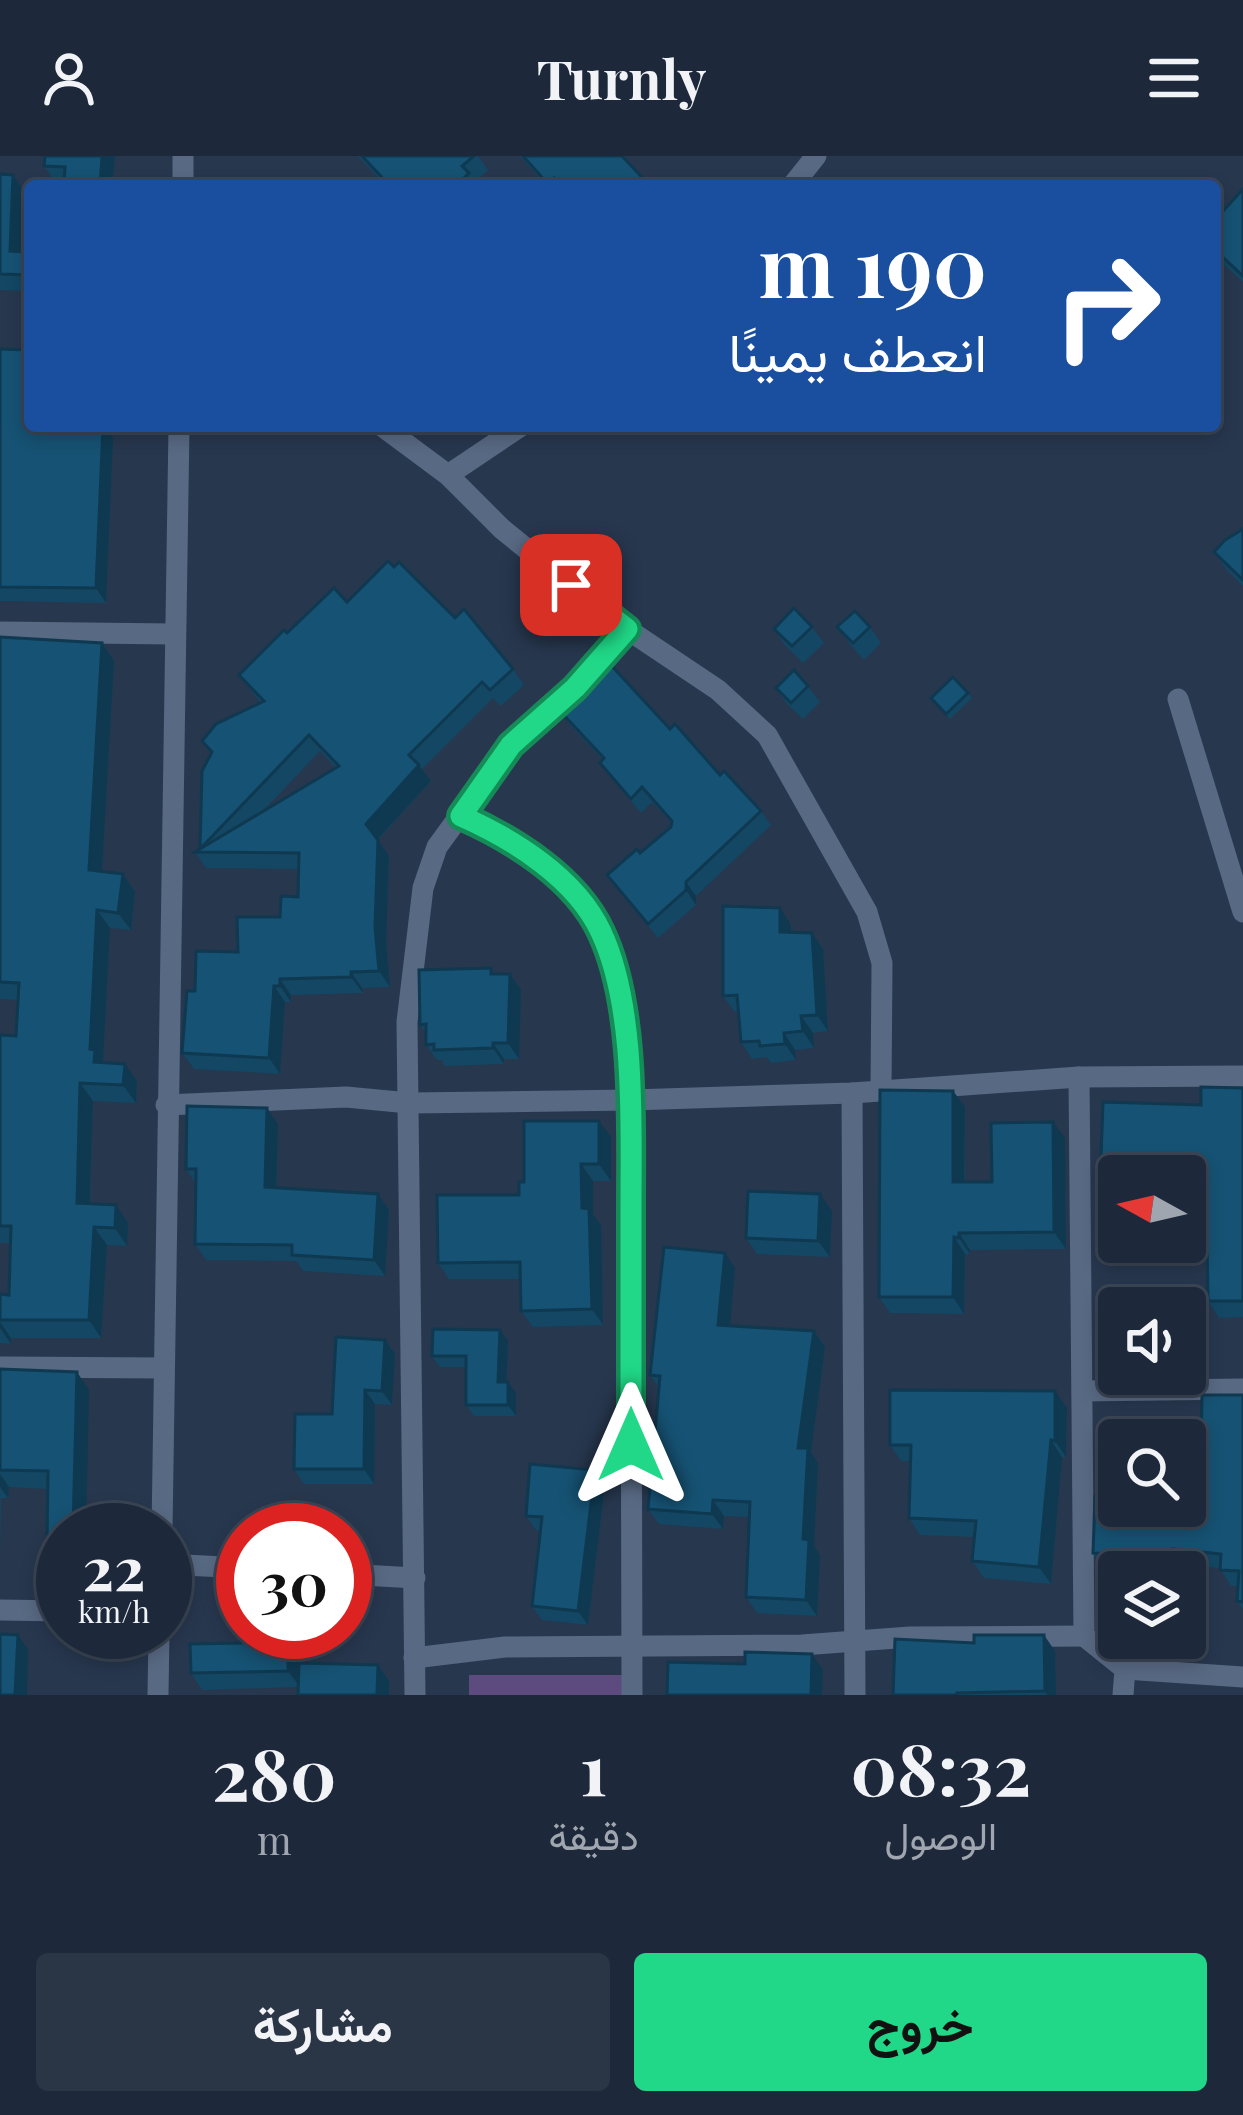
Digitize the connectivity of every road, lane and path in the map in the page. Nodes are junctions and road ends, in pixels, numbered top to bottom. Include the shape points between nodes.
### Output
1 (816, 156) edge
2 (797, 180) edge
3 (179, 432) edge
4 (390, 432) edge
5 (512, 432) edge
6 (448, 475) junction
7 (627, 629) junction
8 (0, 632) edge
9 (173, 634) junction
10 (1178, 699) dead end
11 (461, 816) junction
12 (1243, 912) edge
13 (1243, 1076) edge
14 (1079, 1077) junction
15 (881, 1090) junction
16 (852, 1093) junction
17 (631, 1100) junction
18 (409, 1103) junction
19 (166, 1105) junction
20 (0, 1367) edge
21 (163, 1368) junction
22 (1243, 1389) edge
23 (1082, 1391) junction
24 (162, 1503) edge
25 (372, 1576) edge
26 (415, 1578) junction
27 (0, 1610) edge
28 (36, 1611) edge
29 (1084, 1636) junction
30 (855, 1644) junction
31 (632, 1649) junction
32 (415, 1658) junction
33 (159, 1659) edge
34 (1125, 1669) junction
35 (1243, 1677) edge
36 (158, 1695) edge
37 (415, 1695) edge
38 (632, 1695) edge
39 (855, 1695) edge
40 (1123, 1695) edge

1 - 2 street
3 - 9 street
4 - 6 street
5 - 6 street
6 - 7 street
7 - 11 street via 511,745
7 - 15 street via 718,690 766,735 867,912 882,963
8 - 9 street
9 - 19 street
10 - 12 street
11 - 17 street via 503,835 550,872 601,931 620,990
11 - 18 street via 437,847 423,888 407,1022
13 - 14 street
14 - 15 street
14 - 23 street
15 - 16 street
16 - 17 street
16 - 30 street
17 - 18 street
17 - 31 street
18 - 19 street via 346,1097
18 - 26 street
19 - 21 street
20 - 21 street
21 - 24 street
22 - 23 street
23 - 29 street
25 - 26 street
26 - 32 street
27 - 28 street
29 - 30 street
29 - 34 street
30 - 31 street
30 - 39 street
31 - 32 street via 506,1647
31 - 38 street
32 - 37 street
33 - 36 street
34 - 35 street
34 - 40 street

